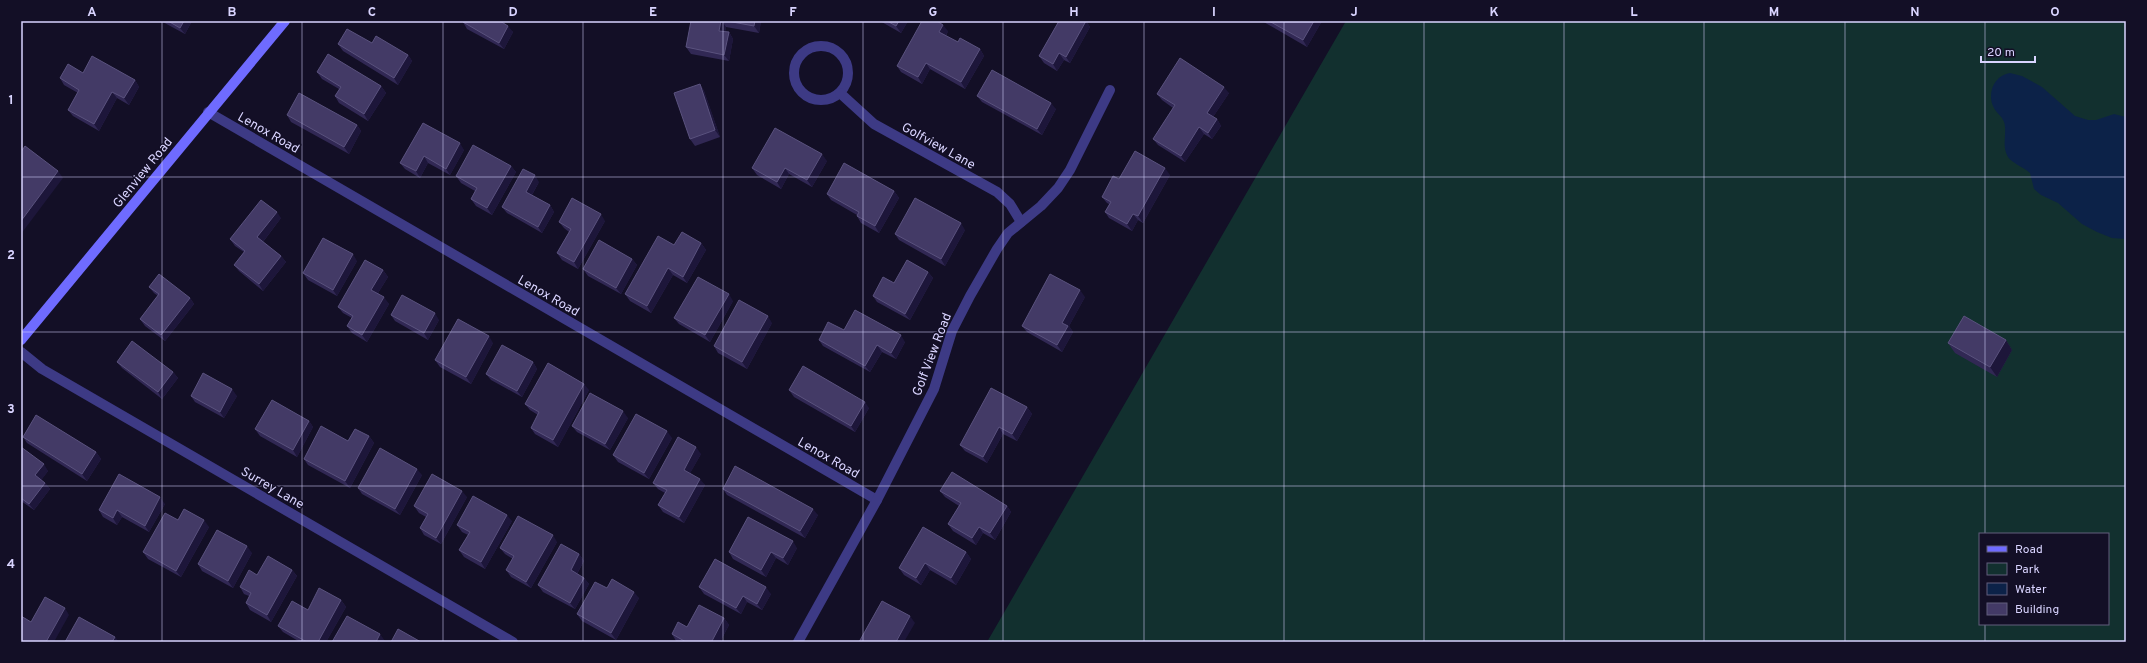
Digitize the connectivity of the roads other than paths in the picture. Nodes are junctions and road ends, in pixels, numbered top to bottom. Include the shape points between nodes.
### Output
1 (285, 21) edge
2 (1110, 90) dead end
3 (840, 93) junction
4 (208, 112) junction
5 (1021, 222) junction
6 (21, 340) edge
7 (21, 352) edge
8 (877, 500) junction
9 (513, 642) edge
10 (798, 642) edge

1 - 4 main road, Glenview Road
2 - 5 street, Golf View Road via 1070,170 1058,188 1042,206
3 - 3 street via 848,76 847,65 841,54 820,46 804,53 797,62 795,72 796,82 802,92 810,98 822,100
3 - 5 street, Golfview Lane via 874,124 998,192 1010,204
4 - 6 main road, Glenview Road
4 - 8 street, Lenox Road
5 - 8 street, Golf View Road via 1008,233 970,296 952,331 934,389
7 - 9 street, Surrey Lane via 42,369
8 - 10 street, Golf View Road

